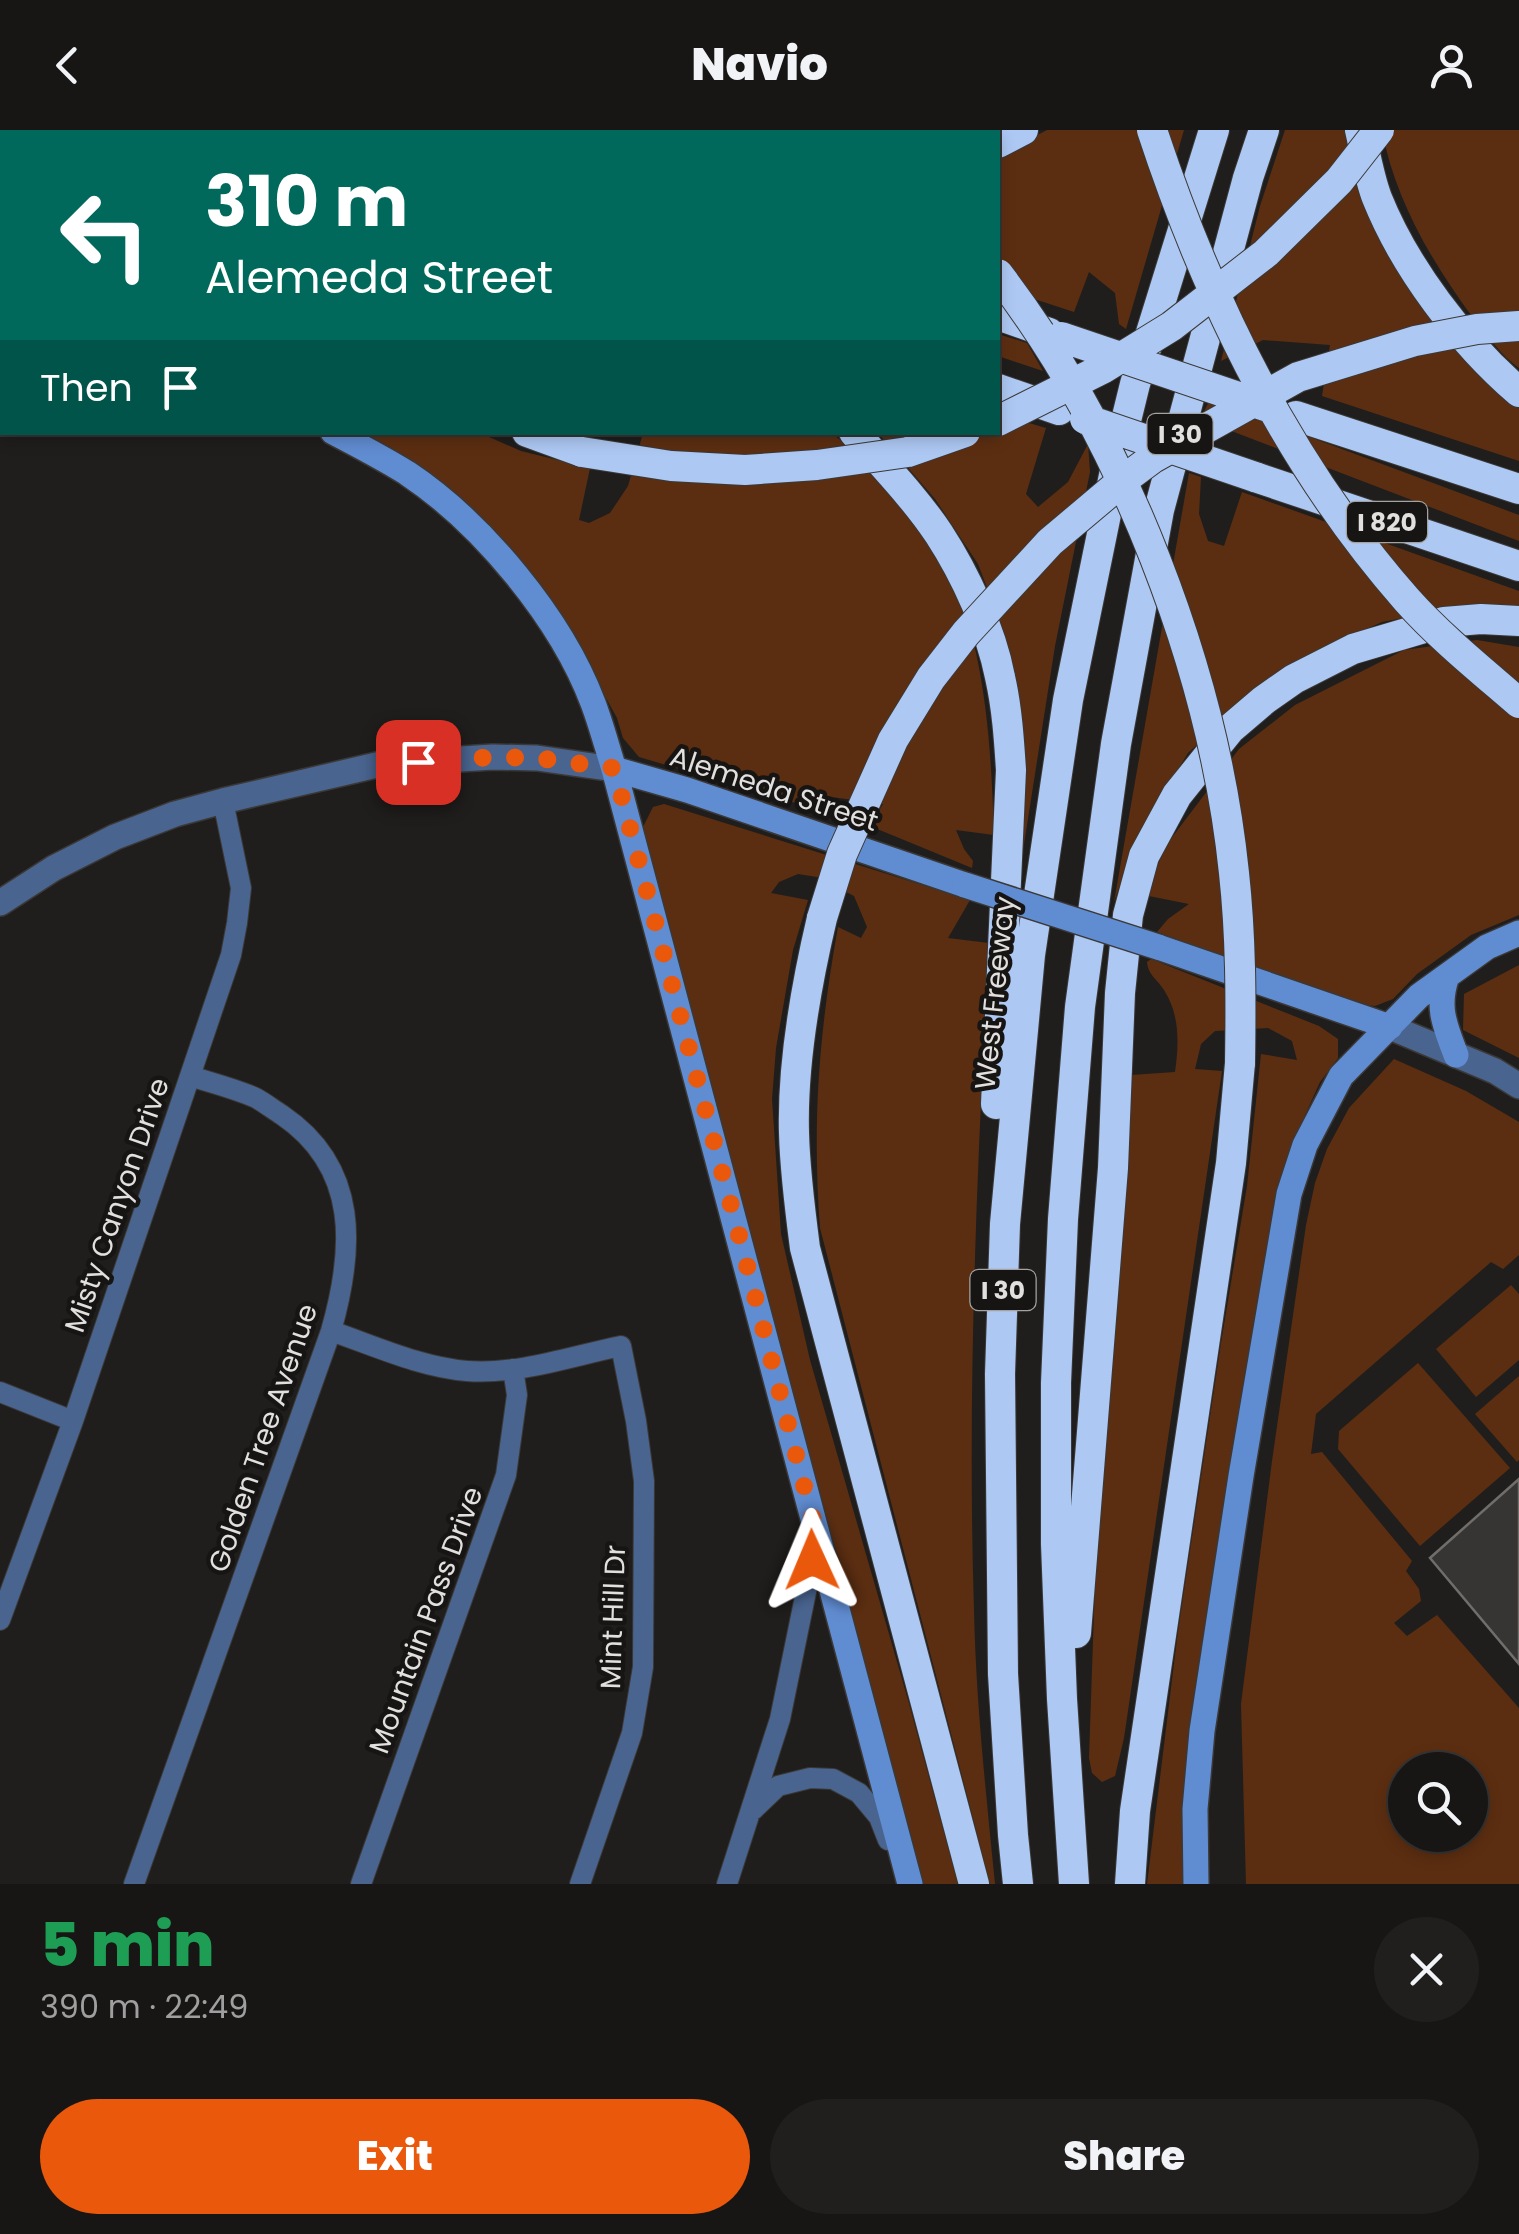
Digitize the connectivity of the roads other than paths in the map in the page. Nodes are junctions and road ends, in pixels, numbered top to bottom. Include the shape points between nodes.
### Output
1 (1023, 130) edge
2 (1152, 130) edge
3 (1214, 130) edge
4 (1264, 130) edge
5 (1360, 130) edge
6 (1379, 130) edge
7 (1000, 142) edge
8 (1000, 277) edge
9 (1000, 316) edge
10 (1519, 326) edge
11 (1000, 389) edge
12 (1519, 392) edge
13 (1000, 420) edge
14 (338, 435) edge
15 (535, 435) edge
16 (856, 435) edge
17 (956, 435) edge
18 (1519, 489) edge
19 (1519, 566) edge
20 (1519, 621) edge
21 (1519, 703) edge
22 (614, 768) junction
23 (223, 801) junction
24 (0, 903) edge
25 (1519, 933) edge
26 (1447, 976) junction
27 (1390, 1026) junction
28 (1456, 1055) junction
29 (190, 1076) junction
30 (1519, 1086) edge
31 (1006, 1224) junction
32 (331, 1331) junction
33 (512, 1369) junction
34 (0, 1392) edge
35 (73, 1421) junction
36 (816, 1532) junction
37 (0, 1620) edge
38 (1062, 1699) junction
39 (752, 1811) junction
40 (134, 1884) edge
41 (361, 1884) edge
42 (580, 1884) edge
43 (727, 1884) edge
44 (909, 1884) edge
45 (974, 1884) edge
46 (1018, 1884) edge
47 (1074, 1884) edge
48 (1130, 1884) edge
49 (1196, 1884) edge

1 - 7 highway
2 - 21 highway, bridge via 1213,289 1320,488 1409,602
3 - 31 highway, West Freeway / I 30 via 1134,384 1068,700 1030,955
4 - 38 highway, I 30 via 1156,530 1116,744 1080,1007 1056,1383
5 - 12 highway via 1395,238 1427,290
6 - 13 highway, bridge via 1339,181 1266,253 1188,314 1104,368
8 - 48 highway, bridge via 1049,350 1128,494 1211,734 1234,871 1241,984 1231,1163 1135,1811
9 - 18 highway, I 820, bridge
10 - 45 highway, bridge via 1415,340 1298,378 1126,478 1050,542 931,678 894,740 842,854 808,979 797,1076 794,1129 805,1248
11 - 19 highway, I 820, bridge
14 - 22 main road via 452,507 532,595 576,664
15 - 17 highway, bridge via 582,452 745,470 908,452
16 - 31 highway via 938,534 968,589 1000,674 1012,770 994,1196
20 - 38 highway via 1444,622 1353,649 1294,680 1230,729 1177,795 1144,856 1128,915 1120,994 1113,1168 1075,1644
22 - 23 street, Alemeda Street via 493,757 380,764
22 - 27 main road, Alemeda Street, bridge
22 - 36 main road
23 - 24 street, Alemeda Street via 116,838
23 - 29 street, Misty Canyon Drive via 241,888 237,923
25 - 26 main road
26 - 27 main road
26 - 28 main road via 1440,1005
27 - 28 street, Alemeda Street
27 - 49 main road via 1341,1076 1305,1145 1289,1194 1202,1731
28 - 30 street, Alemeda Street
29 - 32 street, Golden Tree Avenue via 257,1099 322,1152 342,1190 346,1222 342,1291
29 - 35 street, Misty Canyon Drive
31 - 46 highway, West Freeway / I 30 via 1003,1674
32 - 33 street via 426,1364
32 - 40 street, Golden Tree Avenue
33 - 41 street, Mountain Pass Drive via 517,1395 506,1475
33 - 42 street, Mint Hill Dr via 621,1346 644,1480 643,1667 632,1732
34 - 35 street
35 - 37 street, Misty Canyon Drive
36 - 39 street via 780,1719
36 - 44 main road
38 - 47 highway, I 30
39 - 43 street
39 - 44 street via 778,1786 833,1779 859,1792 880,1817

